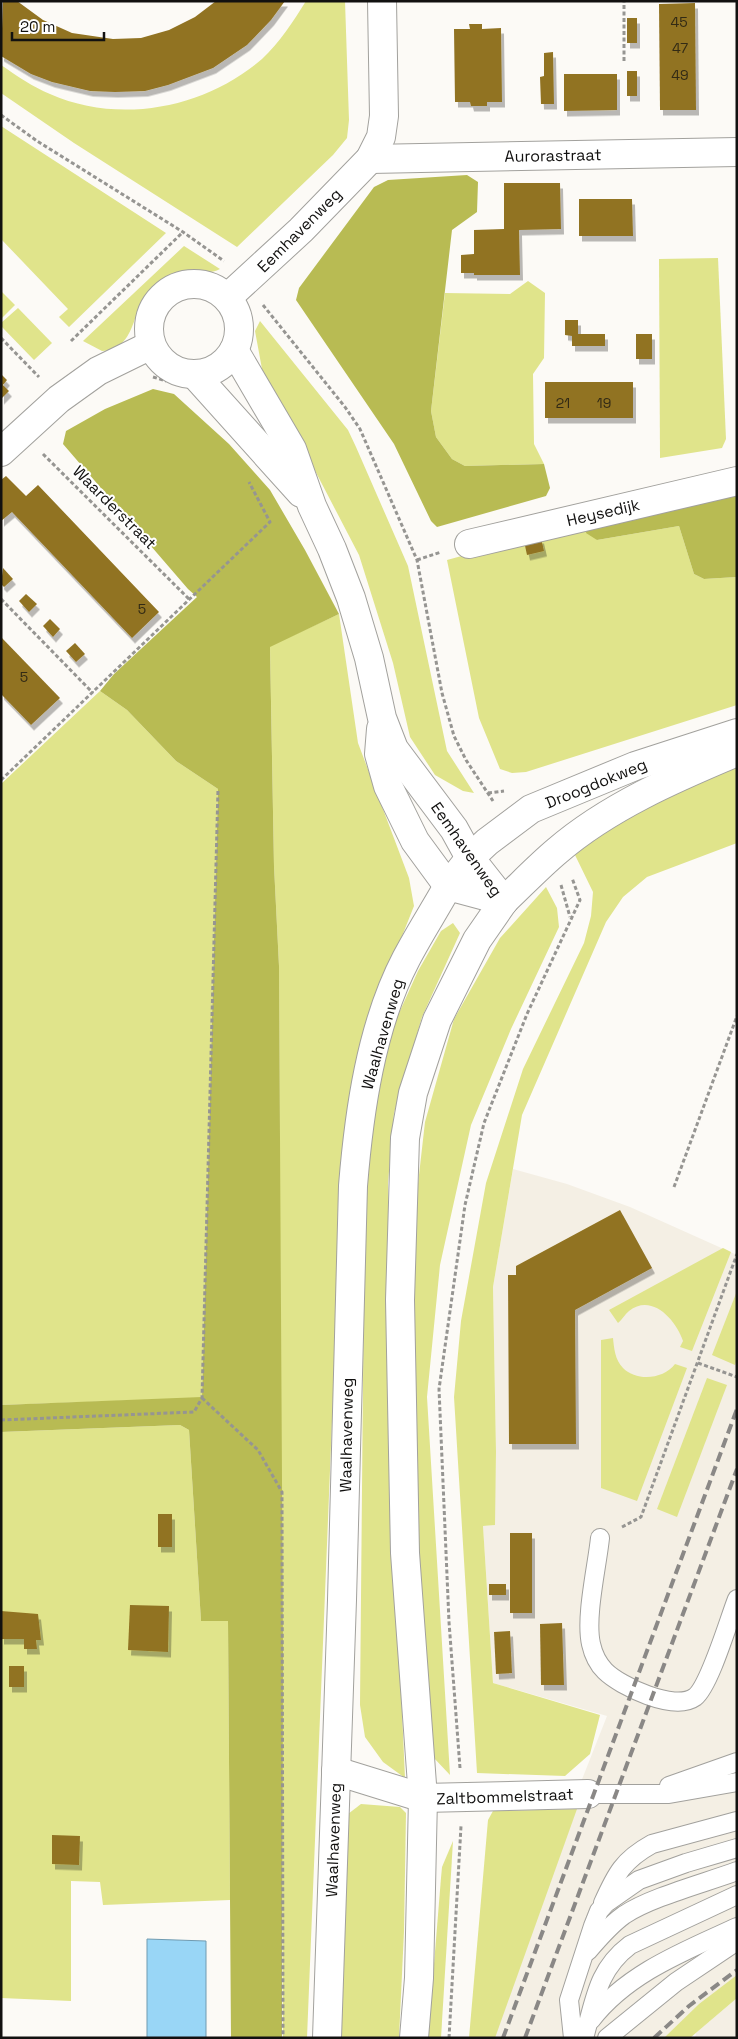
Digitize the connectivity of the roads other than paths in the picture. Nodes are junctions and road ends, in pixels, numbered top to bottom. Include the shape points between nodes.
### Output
1 (382, 1) edge
2 (737, 152) edge
3 (370, 159) junction
4 (227, 298) junction
5 (151, 345) junction
6 (234, 350) junction
7 (182, 378) junction
8 (1, 452) edge
9 (737, 481) edge
10 (312, 506) junction
11 (469, 544) dead end
12 (382, 718) junction
13 (737, 733) edge
14 (737, 752) edge
15 (470, 858) junction
16 (448, 886) junction
17 (504, 901) junction
18 (600, 1538) road end
19 (737, 1599) edge
20 (737, 1762) edge
21 (336, 1770) junction
22 (737, 1782) edge
23 (588, 1794) joint
24 (643, 1795) junction
25 (423, 1798) junction
26 (737, 1821) edge
27 (737, 1848) edge
28 (737, 1871) edge
29 (737, 1895) edge
30 (599, 1911) junction
31 (737, 1927) edge
32 (737, 1941) edge
33 (583, 1958) junction
34 (586, 2031) edge
35 (327, 2038) edge
36 (414, 2038) edge
37 (573, 2038) edge
38 (607, 2038) edge

1 - 3 street, Eemhavenweg via 384,116 381,137
2 - 3 street, Aurorastraat
3 - 4 street, Eemhavenweg via 301,230
4 - 5 street via 218,291 197,284 175,288 157,302 152,312 149,323
4 - 6 street via 238,318 238,340
5 - 7 street via 156,355
5 - 8 street via 98,372 59,399
6 - 7 street via 218,368
6 - 10 street, Eemhavenweg via 292,449
7 - 10 street, Eemhavenweg
9 - 11 street, Heysedijk
10 - 12 street, Eemhavenweg via 351,598
12 - 15 street, Eemhavenweg via 394,749 454,829
12 - 16 street, Eemhavenweg via 379,754 388,786 415,841
13 - 15 street, Droogdokweg via 635,766 531,809
14 - 17 street, Droogdokweg via 648,792 611,813 570,841
15 - 16 street, Waalhavenweg
15 - 17 street, Eemhavenweg
16 - 17 street, Eemhavenweg
16 - 21 street, Waalhavenweg via 405,960 389,998 367,1077 358,1128 353,1186
17 - 25 street via 477,940 437,1020 413,1093 405,1138 400,1300 405,1553
18 - 19 lane via 591,1643 594,1656 603,1669 625,1685 666,1700 694,1697 710,1672
20 - 24 lane
21 - 25 street, Zaltbommelstraat
21 - 35 street, Waalhavenweg
22 - 24 lane via 669,1794
23 - 24 lane
23 - 25 street, Zaltbommelstraat
25 - 36 street via 419,1978
26 - 30 lane via 640,1850 616,1875
27 - 30 lane via 639,1880
28 - 33 lane via 625,1914 609,1927
29 - 34 lane via 630,1946 614,1957 605,1970
30 - 33 lane
31 - 34 lane via 649,1970 624,1987 599,2009
32 - 38 lane via 676,1982
33 - 37 lane via 569,2000

